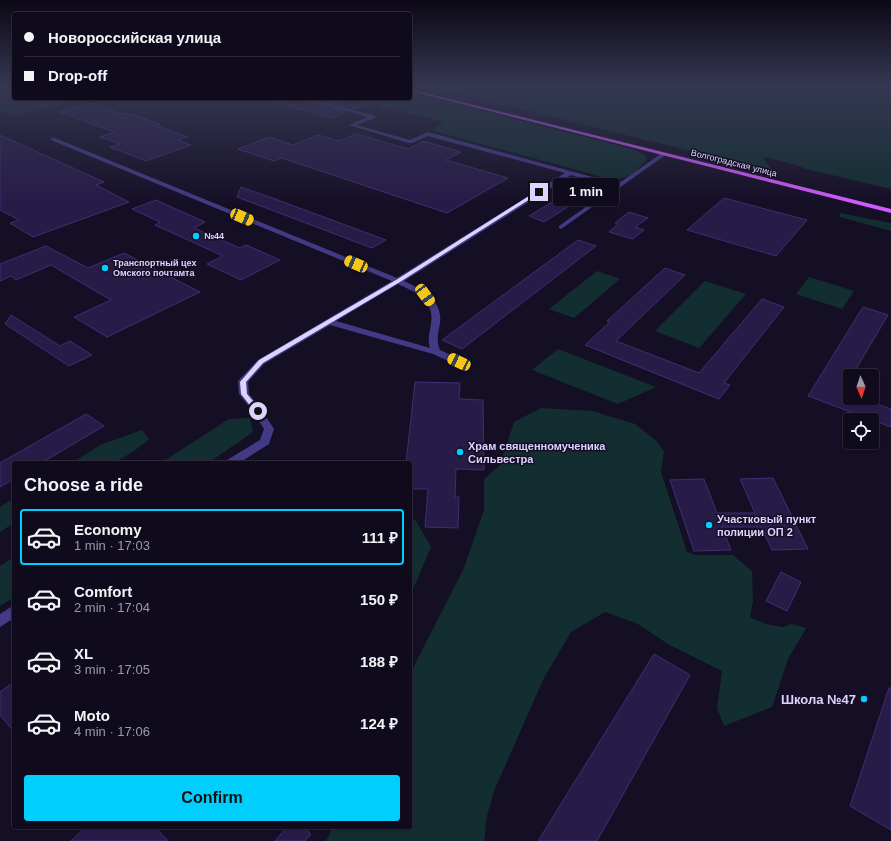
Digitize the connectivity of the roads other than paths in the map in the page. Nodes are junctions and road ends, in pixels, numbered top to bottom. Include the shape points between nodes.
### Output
1 (353, 125) edge
2 (553, 125) edge
3 (560, 125) edge
4 (53, 139) dead end
5 (664, 154) junction
6 (569, 173) junction
7 (619, 186) junction
8 (891, 207) edge
9 (891, 211) edge
10 (561, 227) dead end
11 (398, 281) junction
12 (328, 322) junction
13 (436, 352) junction
14 (463, 364) dead end
15 (234, 461) edge
16 (12, 612) edge
17 (0, 621) edge

1 - 6 street via 410,142 428,134
2 - 5 main road, Волгоградская улица
3 - 8 main road, Волгоградская улица
4 - 11 street
5 - 7 street
5 - 9 main road, Волгоградская улица
6 - 7 street
6 - 11 street
7 - 10 street
11 - 12 street
11 - 13 street via 425,295 434,306 436,319 431,339
12 - 13 street
12 - 15 street via 261,362 243,382 244,394 269,429 265,442
13 - 14 street
16 - 17 street

